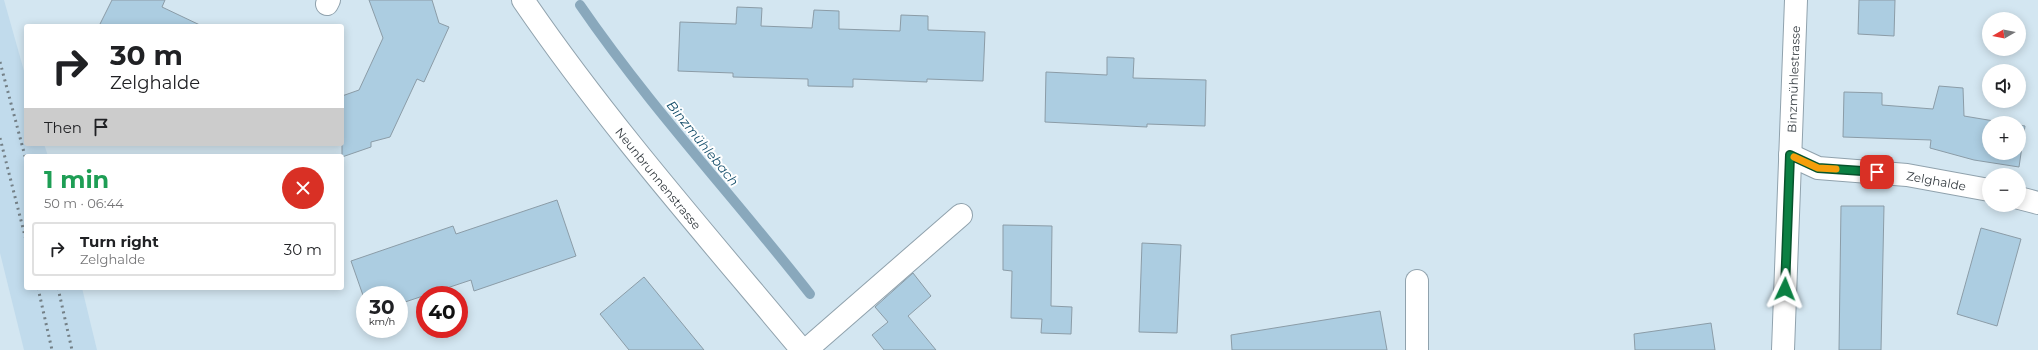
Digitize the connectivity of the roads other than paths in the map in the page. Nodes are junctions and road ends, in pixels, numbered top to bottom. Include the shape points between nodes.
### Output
1 (523, 0) edge
2 (1796, 0) edge
3 (1790, 155) junction
4 (1982, 189) edge
5 (2026, 200) edge
6 (2038, 203) edge
7 (961, 215) dead end
8 (1417, 281) dead end
9 (802, 350) edge
10 (806, 350) edge
11 (1417, 350) edge
12 (1783, 350) edge

1 - 9 street, Neunbrunnenstrasse via 586,87
2 - 3 street, Binzmühlestrasse
3 - 4 street, Zelghalde via 1818,168 1907,175
3 - 12 street, Binzmühlestrasse
5 - 6 street
7 - 10 street
8 - 11 street

